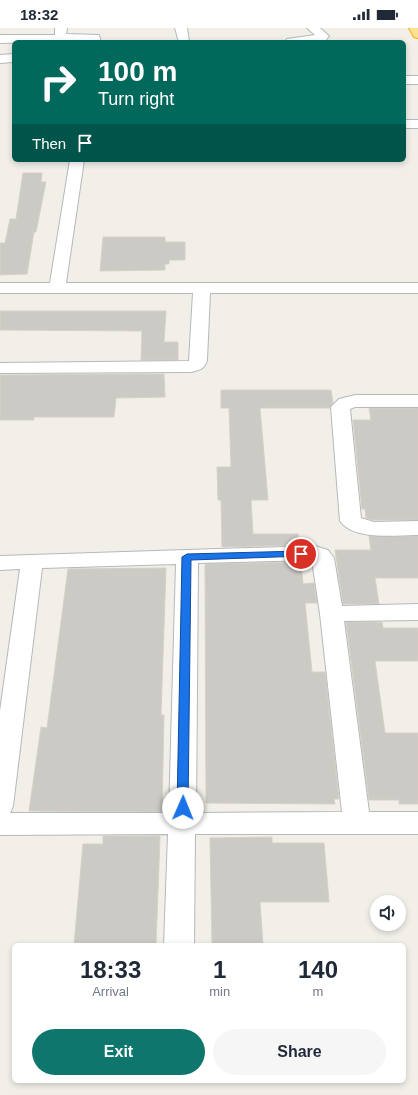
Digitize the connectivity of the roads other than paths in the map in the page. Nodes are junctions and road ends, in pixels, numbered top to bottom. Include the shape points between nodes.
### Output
1 (180, 28) edge
2 (312, 28) edge
3 (415, 28) edge
4 (60, 33) edge
5 (418, 35) edge
6 (0, 39) edge
7 (95, 40) edge
8 (184, 40) edge
9 (306, 40) edge
10 (0, 58) edge
11 (12, 58) edge
12 (406, 80) edge
13 (418, 80) edge
14 (406, 124) edge
15 (418, 124) edge
16 (77, 162) edge
17 (0, 288) edge
18 (418, 288) edge
19 (57, 289) junction
20 (202, 289) junction
21 (0, 368) edge
22 (418, 401) edge
23 (418, 528) edge
24 (187, 557) junction
25 (32, 561) junction
26 (0, 563) edge
27 (418, 612) edge
28 (332, 614) junction
29 (0, 806) edge
30 (357, 823) junction
31 (418, 823) edge
32 (0, 824) edge
33 (182, 824) junction
34 (179, 943) edge

1 - 8 street
2 - 9 street via 323,36
3 - 5 highway
4 - 6 street
4 - 7 street via 96,37
10 - 11 street
12 - 13 street
14 - 15 street
16 - 19 street
17 - 19 street
18 - 20 street
19 - 20 street
20 - 21 street via 198,360 191,367
22 - 23 street via 356,401 340,407 351,521 367,528
24 - 25 street
24 - 28 street via 315,553 320,555 324,562
24 - 33 street
25 - 26 street
25 - 29 street
27 - 28 street
28 - 30 street
30 - 31 street
30 - 33 street
32 - 33 street
33 - 34 street

